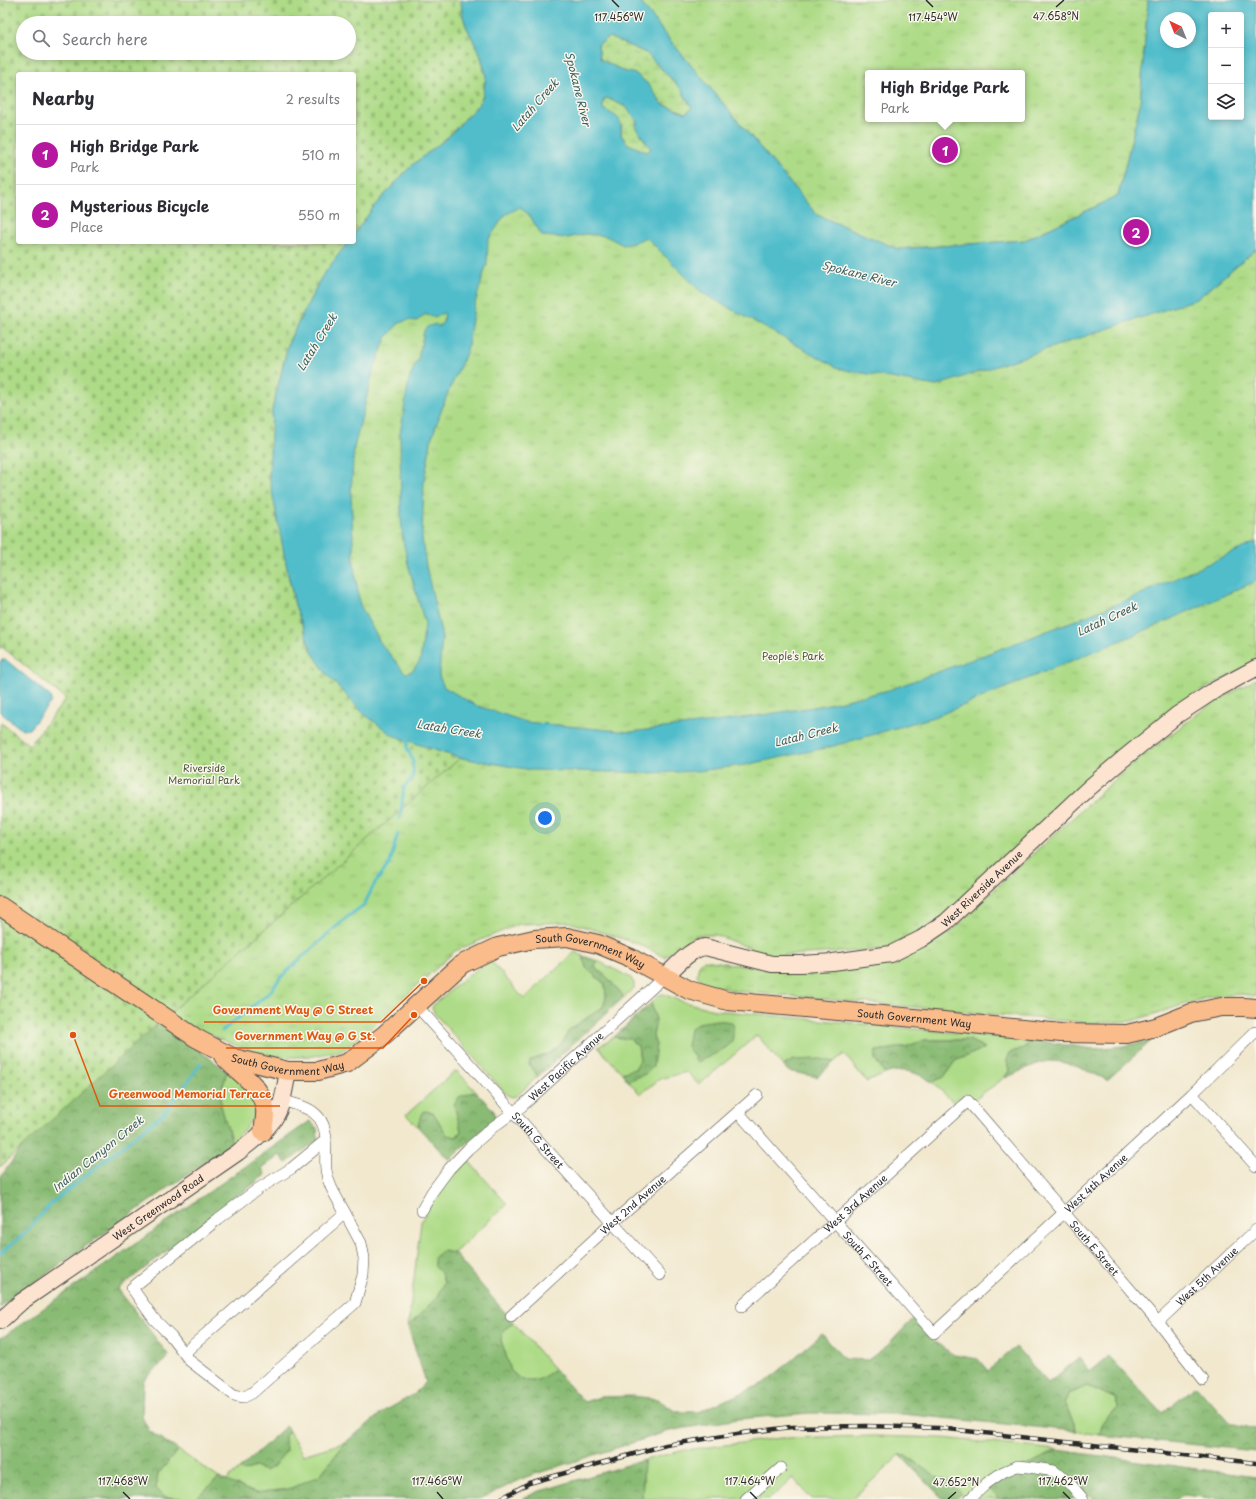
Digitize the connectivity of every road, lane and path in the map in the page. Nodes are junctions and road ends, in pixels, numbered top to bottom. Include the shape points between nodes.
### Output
1 (1256, 668) edge
2 (0, 906) edge
3 (664, 977) junction
4 (416, 1005) junction
5 (1256, 1008) edge
6 (1255, 1032) edge
7 (216, 1048) junction
8 (288, 1072) junction
9 (1192, 1094) junction
10 (757, 1095) dead end
11 (281, 1100) junction
12 (968, 1101) joint
13 (738, 1112) junction
14 (513, 1113) junction
15 (263, 1132) junction
16 (326, 1140) junction
17 (1256, 1166) edge
18 (422, 1210) dead end
19 (345, 1212) junction
20 (1064, 1212) junction
21 (834, 1222) junction
22 (612, 1223) junction
23 (1256, 1230) edge
24 (660, 1276) dead end
25 (742, 1306) dead end
26 (511, 1316) dead end
27 (0, 1321) edge
28 (1158, 1322) junction
29 (934, 1333) joint
30 (184, 1353) junction
31 (1203, 1380) dead end
32 (781, 1468) dead end
33 (746, 1499) edge
34 (970, 1499) edge
35 (1084, 1499) edge

1 - 3 main road, West Riverside Avenue via 1215,690 1177,715 1123,758 946,922 921,939 891,954 801,964 772,964 705,947 691,952
2 - 7 main road, South Government Way via 196,1038
3 - 4 main road, South Government Way via 631,958 598,944 567,937 534,939 498,947 462,964
3 - 5 main road, South Government Way via 689,990 728,1001 1061,1033 1127,1034 1156,1027 1190,1013 1221,1006
3 - 14 street, West Pacific Avenue
4 - 8 main road, South Government Way via 384,1035 347,1063 318,1071
4 - 14 street, South G Street
6 - 9 street, West 4th Avenue
7 - 8 main road, South Government Way via 234,1058
7 - 15 main road via 258,1092 264,1104
8 - 11 main road, West Greenwood Road
9 - 17 street
9 - 20 street, West 4th Avenue
10 - 13 street, West 2nd Avenue
11 - 15 main road, West Greenwood Road via 275,1118
11 - 16 street via 308,1108 316,1114 322,1123
12 - 20 street, South E Street
12 - 21 street, West 3rd Avenue
13 - 21 street, South F Street
13 - 22 street, West 2nd Avenue
14 - 18 street, West Pacific Avenue via 493,1127 448,1169
14 - 22 street, South G Street
15 - 27 main road, West Greenwood Road via 238,1153 21,1302
16 - 19 street via 326,1170 329,1184
16 - 30 street via 292,1168 258,1189 218,1219 132,1288 154,1320
19 - 30 street
19 - 30 street via 361,1243 364,1258 363,1275 355,1303 252,1393 244,1397 234,1395 197,1368
20 - 28 street, South E Street
20 - 29 street, West 4th Avenue
21 - 25 street, West 3rd Avenue
21 - 29 street, South F Street
22 - 24 street, South G Street
22 - 26 street, West 2nd Avenue
23 - 28 street, West 5th Avenue
28 - 31 street, South E Street
32 - 33 street
34 - 35 street via 987,1483 1017,1466 1054,1472

